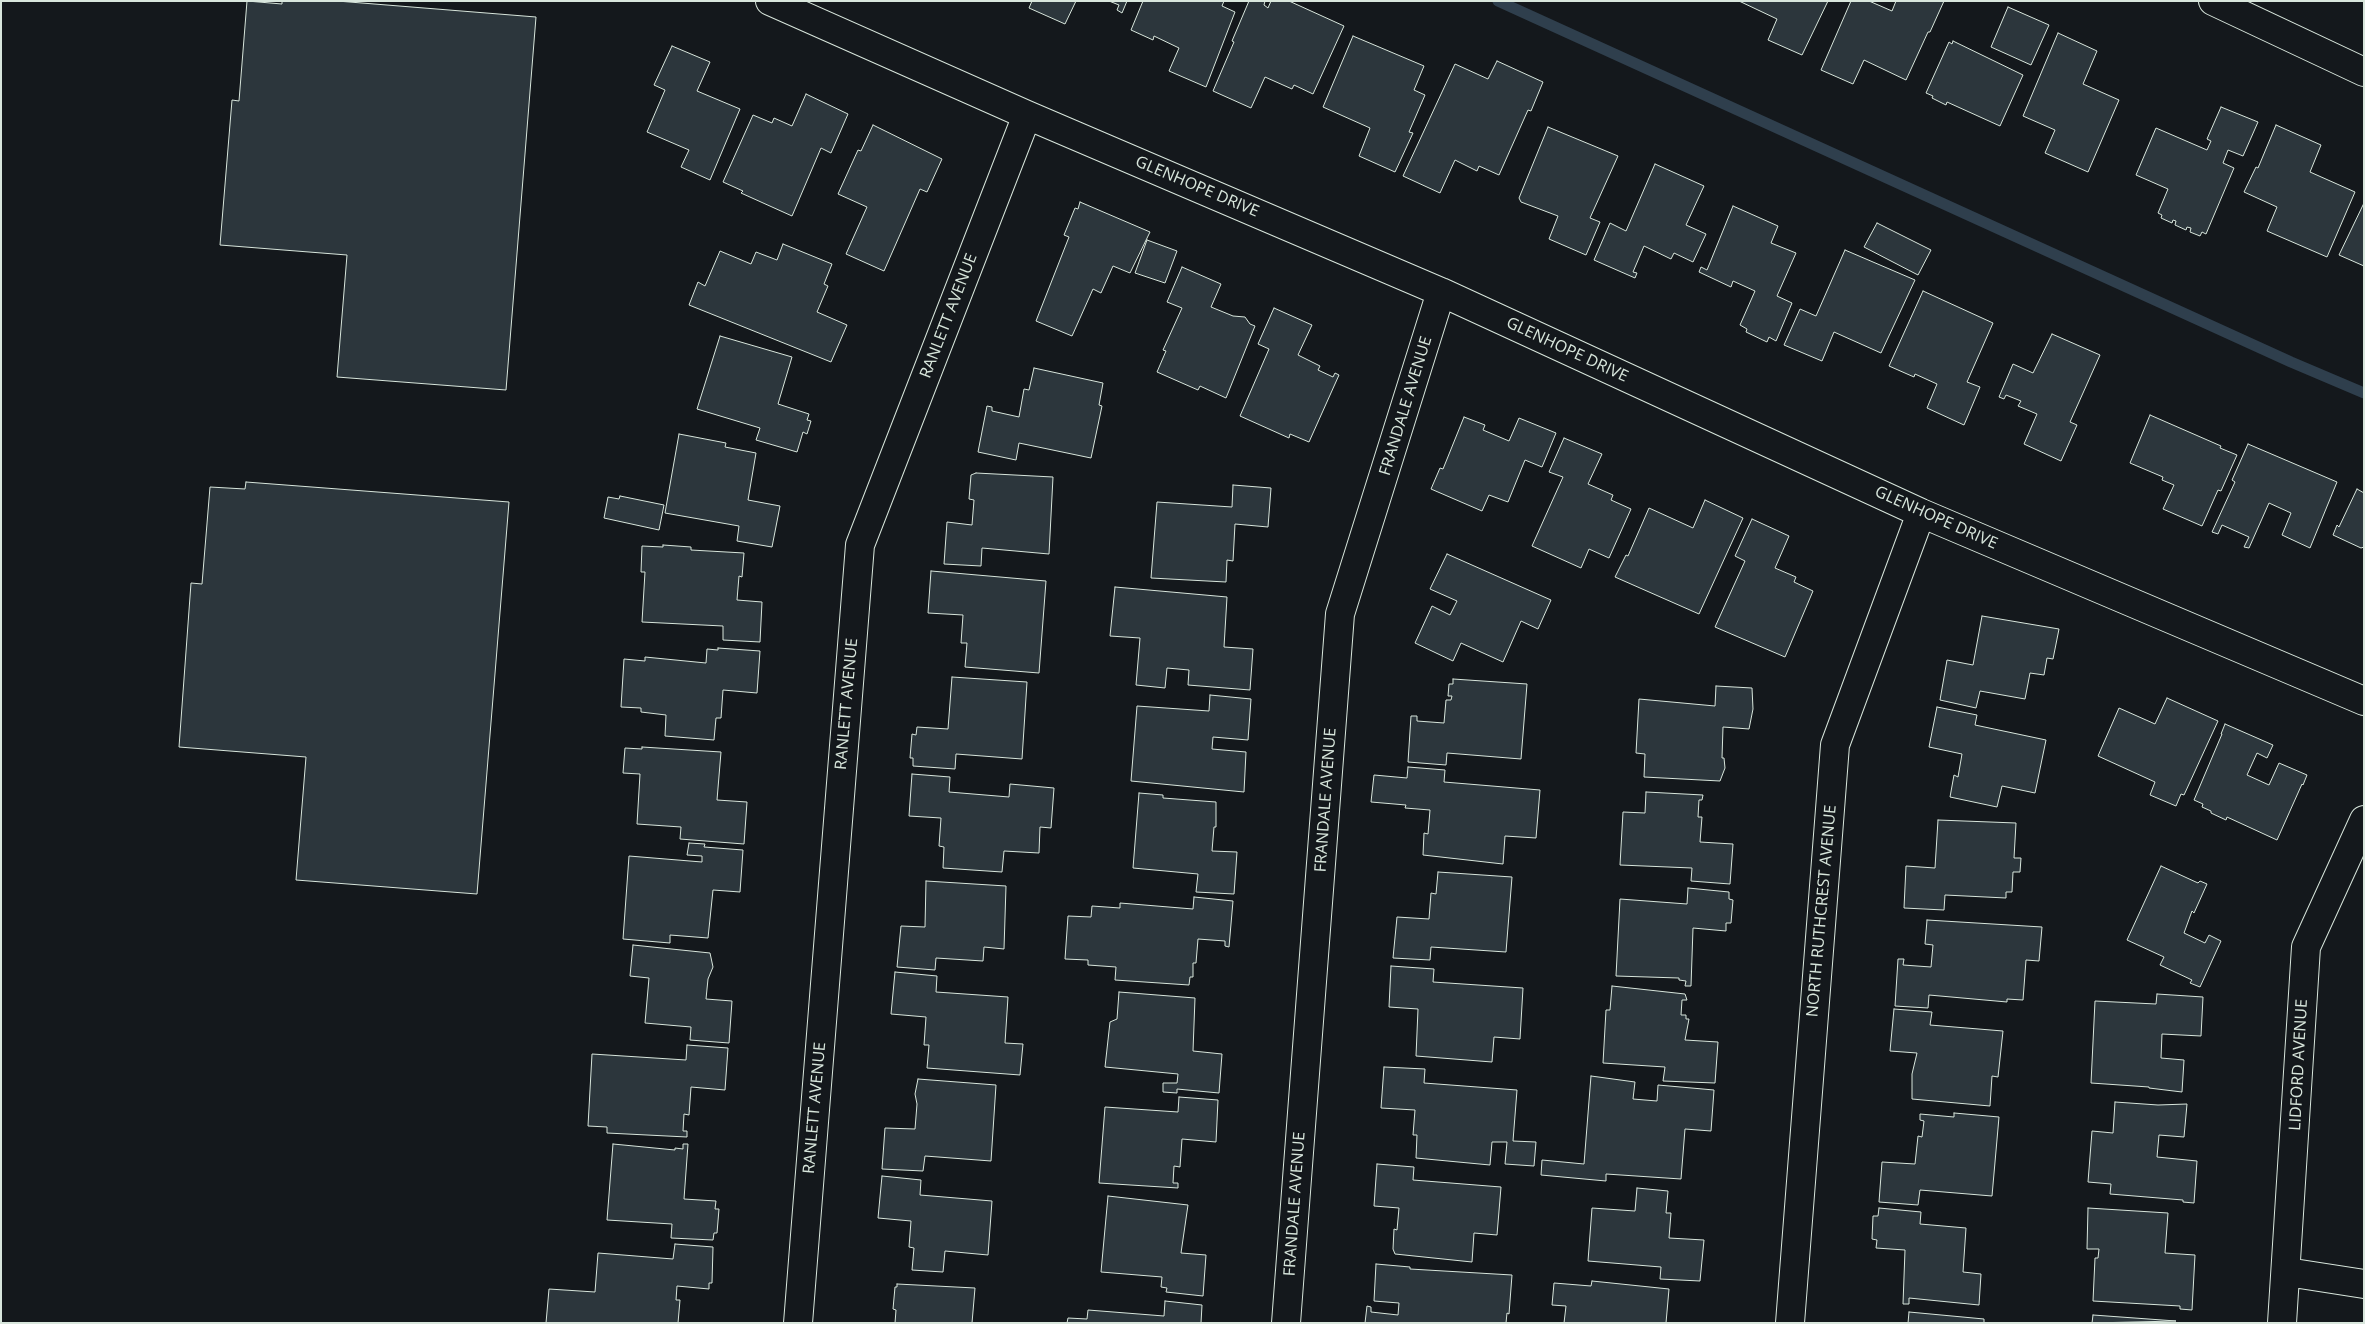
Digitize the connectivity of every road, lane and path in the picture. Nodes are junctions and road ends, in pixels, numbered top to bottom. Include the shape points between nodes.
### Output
1 (770, 1) edge
2 (2213, 1) edge
3 (2363, 67) edge
4 (1027, 115) junction
5 (1441, 292) junction
6 (1921, 513) junction
7 (2364, 701) edge
8 (2364, 820) edge
9 (2287, 1272) junction
10 (2364, 1284) edge
11 (798, 1323) edge
12 (1286, 1323) edge
13 (1790, 1323) edge
14 (2282, 1323) edge

1 - 4 street, GLENHOPE DRIVE
2 - 3 street
4 - 5 street, GLENHOPE DRIVE
4 - 11 street, RANLETT AVENUE via 860,545
5 - 6 street, GLENHOPE DRIVE
5 - 12 street, FRANDALE AVENUE via 1340,614
6 - 7 street, GLENHOPE DRIVE
6 - 13 street, NORTH RUTHCREST AVENUE via 1835,745
8 - 9 street, LIDFORD AVENUE via 2306,947
9 - 10 street
9 - 14 street, LIDFORD AVENUE

